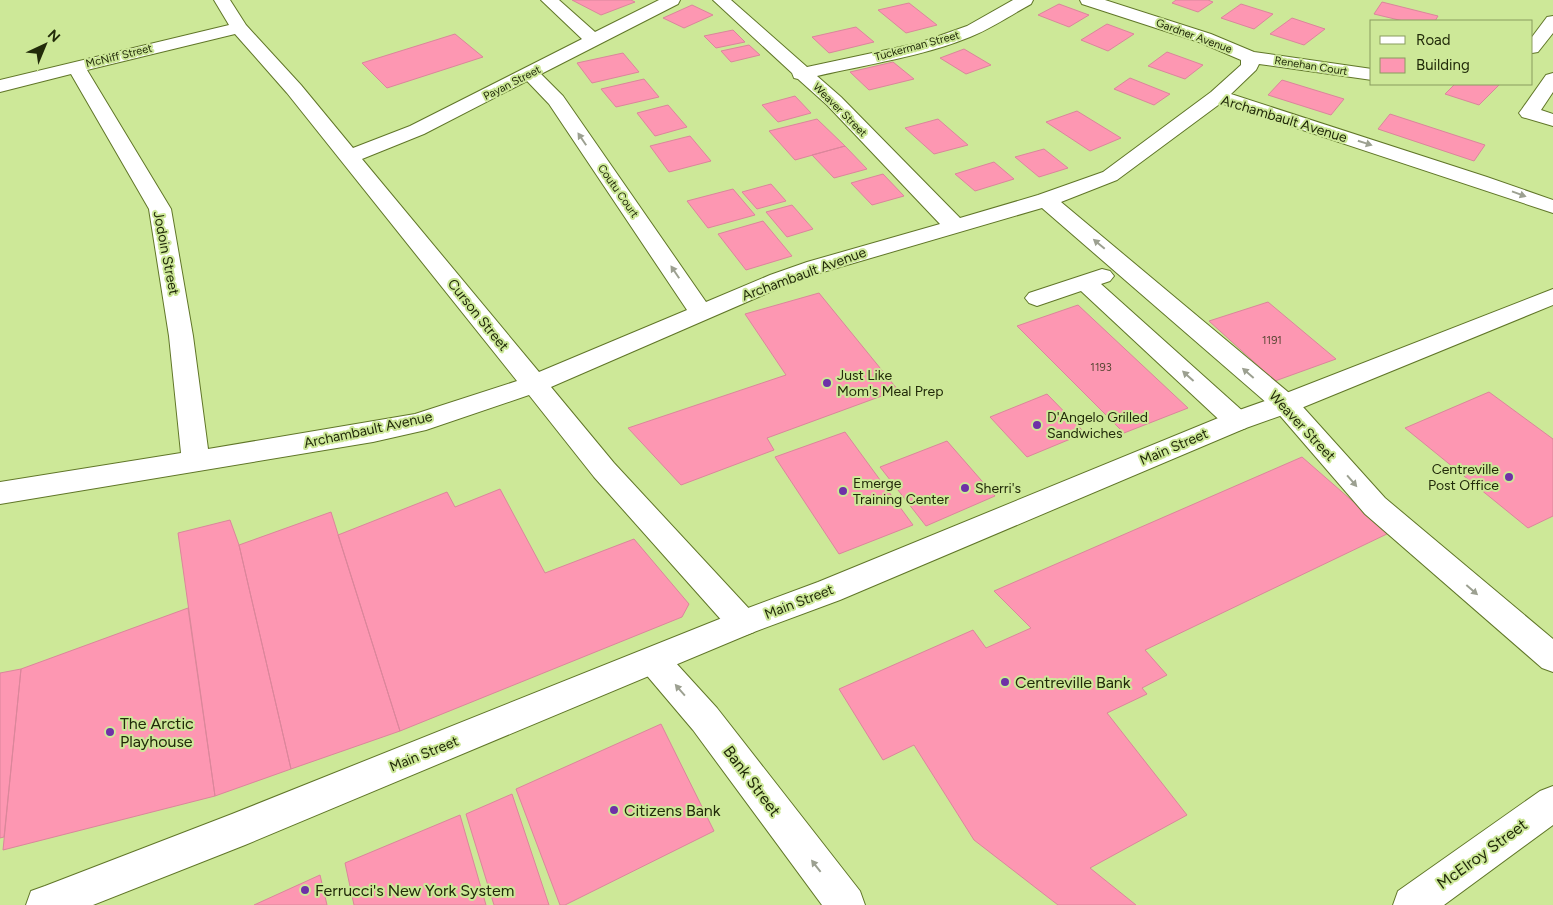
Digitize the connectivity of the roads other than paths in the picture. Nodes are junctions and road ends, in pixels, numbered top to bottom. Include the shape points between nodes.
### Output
1 (222, 0) edge
2 (548, 0) edge
3 (672, 0) edge
4 (721, 0) edge
5 (1025, 0) edge
6 (1088, 0) edge
7 (1553, 21) edge
8 (239, 28) junction
9 (593, 40) junction
10 (1533, 47) edge
11 (1250, 57) junction
12 (76, 67) junction
13 (530, 74) junction
14 (801, 74) junction
15 (1370, 75) edge
16 (1553, 79) edge
17 (0, 86) edge
18 (1218, 96) junction
19 (1553, 120) edge
20 (349, 157) junction
21 (1046, 200) junction
22 (1553, 207) edge
23 (954, 225) junction
24 (1126, 267) junction
25 (1085, 282) junction
26 (1553, 296) edge
27 (1037, 298) dead end
28 (702, 313) junction
29 (536, 384) junction
30 (1285, 404) junction
31 (1237, 421) junction
32 (196, 460) junction
33 (0, 493) edge
34 (743, 623) junction
35 (1553, 658) edge
36 (654, 660) junction
37 (1553, 803) edge
38 (45, 905) edge
39 (846, 905) edge
40 (1412, 905) edge

1 - 8 street, Curson Street
2 - 9 street
3 - 9 street, Payan Street
4 - 14 street, Weaver Street
5 - 14 street, Tuckerman Street via 948,39
6 - 11 street, Gardner Avenue via 1205,38
7 - 10 street
8 - 12 street, McNiff Street
8 - 20 street, Curson Street
9 - 13 street, Payan Street
11 - 15 street, Renehan Court
11 - 18 street, Gardner Avenue via 1250,66
12 - 17 street, McNiff Street
12 - 32 street, Jodoin Street via 160,209 181,336
13 - 20 street, Payan Street via 418,130
28 -> 13 street, Coutu Court via 556,100
14 - 23 street, Weaver Street via 834,101
16 - 19 street via 1529,113
18 - 21 street, Archambault Avenue via 1110,176
18 -> 22 street, Archambault Avenue
20 - 29 street, Curson Street
21 - 23 street, Archambault Avenue
24 -> 21 street, Weaver Street
23 - 28 street, Archambault Avenue via 815,267
24 - 25 street
30 -> 24 street, Weaver Street
25 - 27 street
31 -> 25 street
26 - 30 street, Main Street
28 - 29 street, Archambault Avenue
29 - 32 street, Archambault Avenue via 417,423
29 - 34 street, Curson Street via 604,470
30 - 31 street, Main Street
30 -> 35 street, Weaver Street via 1375,506
31 - 34 street, Main Street via 829,591
32 - 33 street, Archambault Avenue
34 - 36 street, Main Street
36 - 38 street, Main Street
39 -> 36 street, Bank Street via 705,720
37 - 40 street, McElroy Street

